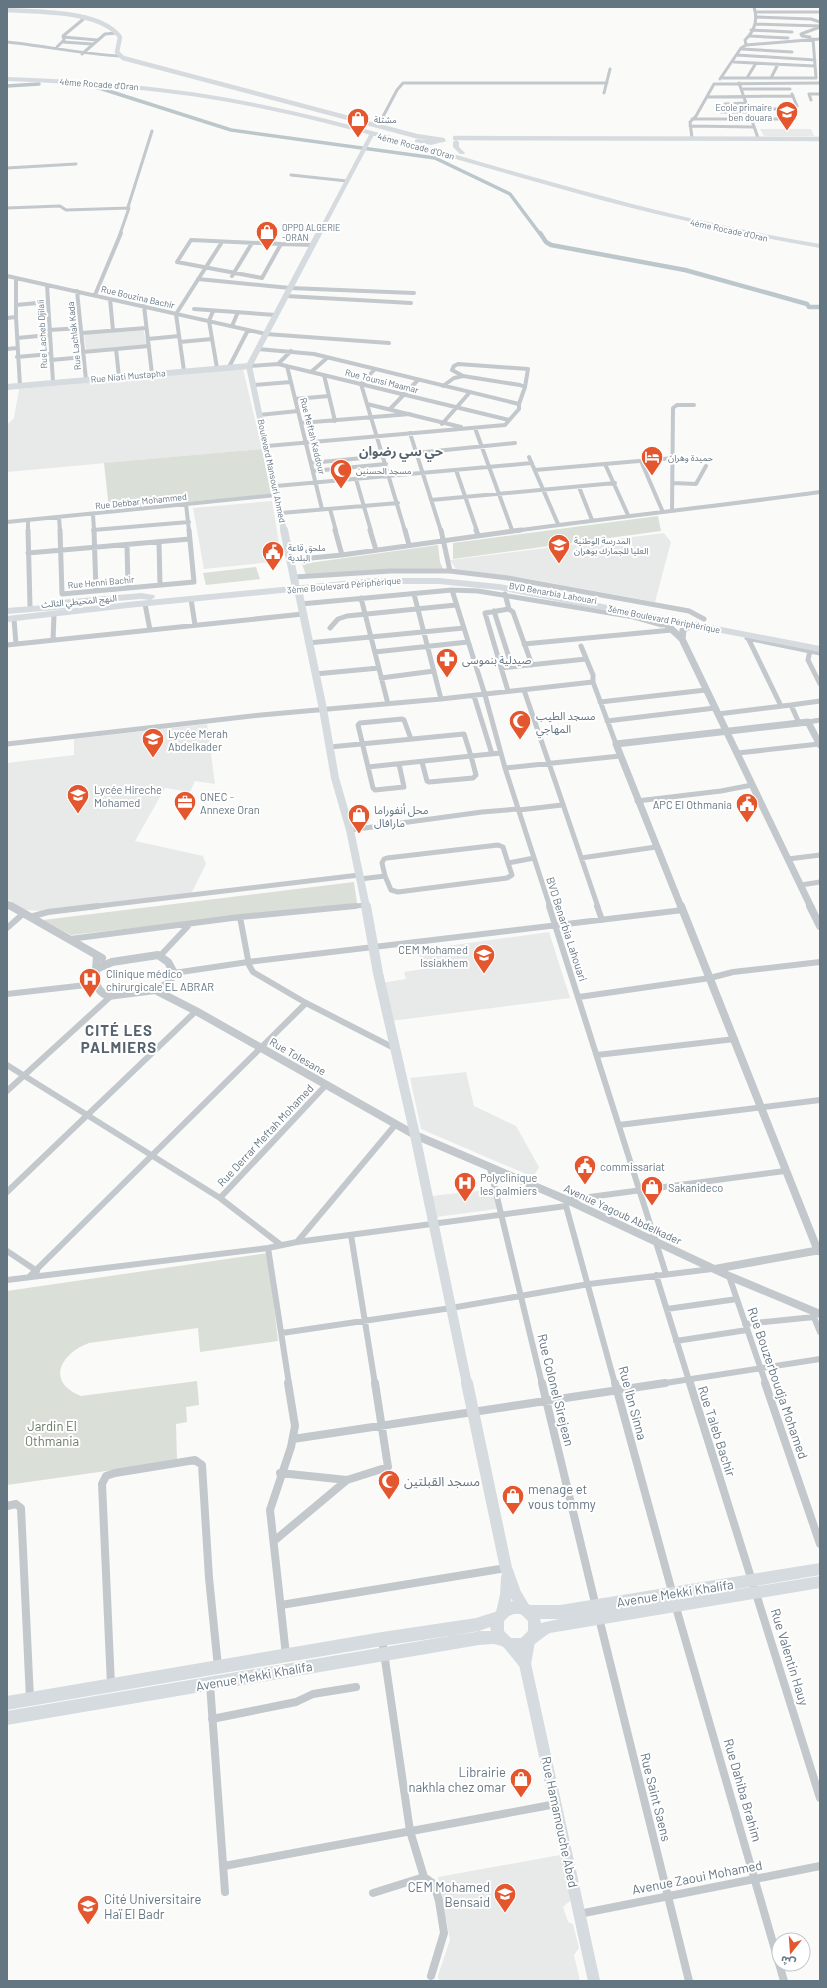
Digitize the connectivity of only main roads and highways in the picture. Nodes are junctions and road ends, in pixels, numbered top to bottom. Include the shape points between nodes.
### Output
1 (7, 10) edge
2 (7, 74) edge
3 (7, 79) edge
4 (7, 83) edge
5 (137, 87) junction
6 (372, 134) junction
7 (416, 138) junction
8 (819, 139) edge
9 (444, 140) joint
10 (456, 140) junction
11 (462, 153) junction
12 (820, 240) edge
13 (820, 246) edge
14 (249, 366) junction
15 (7, 387) edge
16 (296, 583) junction
17 (148, 600) junction
18 (114, 606) junction
19 (7, 608) edge
20 (7, 611) edge
21 (10, 618) edge
22 (701, 622) junction
23 (820, 643) edge
24 (820, 649) edge
25 (820, 1569) edge
26 (507, 1571) junction
27 (820, 1582) edge
28 (755, 1587) junction
29 (527, 1611) junction
30 (598, 1612) junction
31 (501, 1615) junction
32 (532, 1638) junction
33 (505, 1640) junction
34 (525, 1664) junction
35 (7, 1703) edge
36 (7, 1718) edge
37 (594, 1981) edge

1 - 7 main road via 86,17 115,31 120,37 117,52 120,56
2 - 7 highway, 4ème Rocade d'Oran via 116,81 198,90 266,102
3 - 5 highway, 4ème Rocade d'Oran
4 - 5 highway
5 - 6 highway, 4ème Rocade d'Oran via 258,105
6 - 13 highway, 4ème Rocade d'Oran via 689,222
6 - 14 main road
7 - 9 highway via 431,142
7 - 11 highway, 4ème Rocade d'Oran
8 - 10 main road
9 - 10 main road
10 - 11 highway via 456,147
11 - 12 highway, 4ème Rocade d'Oran via 691,215
14 - 15 main road, Rue Niati Mustapha
14 - 16 main road, Boulevard Mansouri Ahmed
16 - 17 highway, 3ème Boulevard Périphérique
16 - 17 highway, 3ème Boulevard Périphérique via 191,599
16 - 22 highway, 3ème Boulevard Périphérique via 396,580 453,582 499,587 648,616
16 - 22 highway, 3ème Boulevard Périphérique via 377,575 454,576 497,581
16 - 26 main road, Boulevard Mansouri Ahmed via 324,709 335,778 350,830
17 - 18 highway, 3ème Boulevard Périphérique
17 - 19 highway, النهج المحيطي الثالث via 141,596
17 - 20 highway, 3ème Boulevard Périphérique
18 - 21 highway, النهج المحيطي الثالث
18 - 21 highway, 3ème Boulevard Périphérique via 54,615
22 - 23 highway, 3ème Boulevard Périphérique
22 - 24 highway, 3ème Boulevard Périphérique via 723,630
25 - 28 main road, Avenue Mekki Khalifa
26 - 29 main road via 514,1593
26 - 31 main road via 506,1595
27 - 28 main road, Avenue Mekki Khalifa
28 - 30 main road, Avenue Mekki Khalifa
29 - 30 main road, Avenue Mekki Khalifa
29 - 31 main road via 516,1607
29 - 32 main road via 536,1625
30 - 32 main road, Avenue Mekki Khalifa via 548,1627
31 - 33 main road via 497,1625
31 - 35 main road, Avenue Mekki Khalifa via 476,1625
32 - 33 main road via 519,1645
32 - 34 main road
33 - 34 main road
33 - 36 main road, Avenue Mekki Khalifa via 479,1638
34 - 37 main road, Rue Hamamouche Abed

